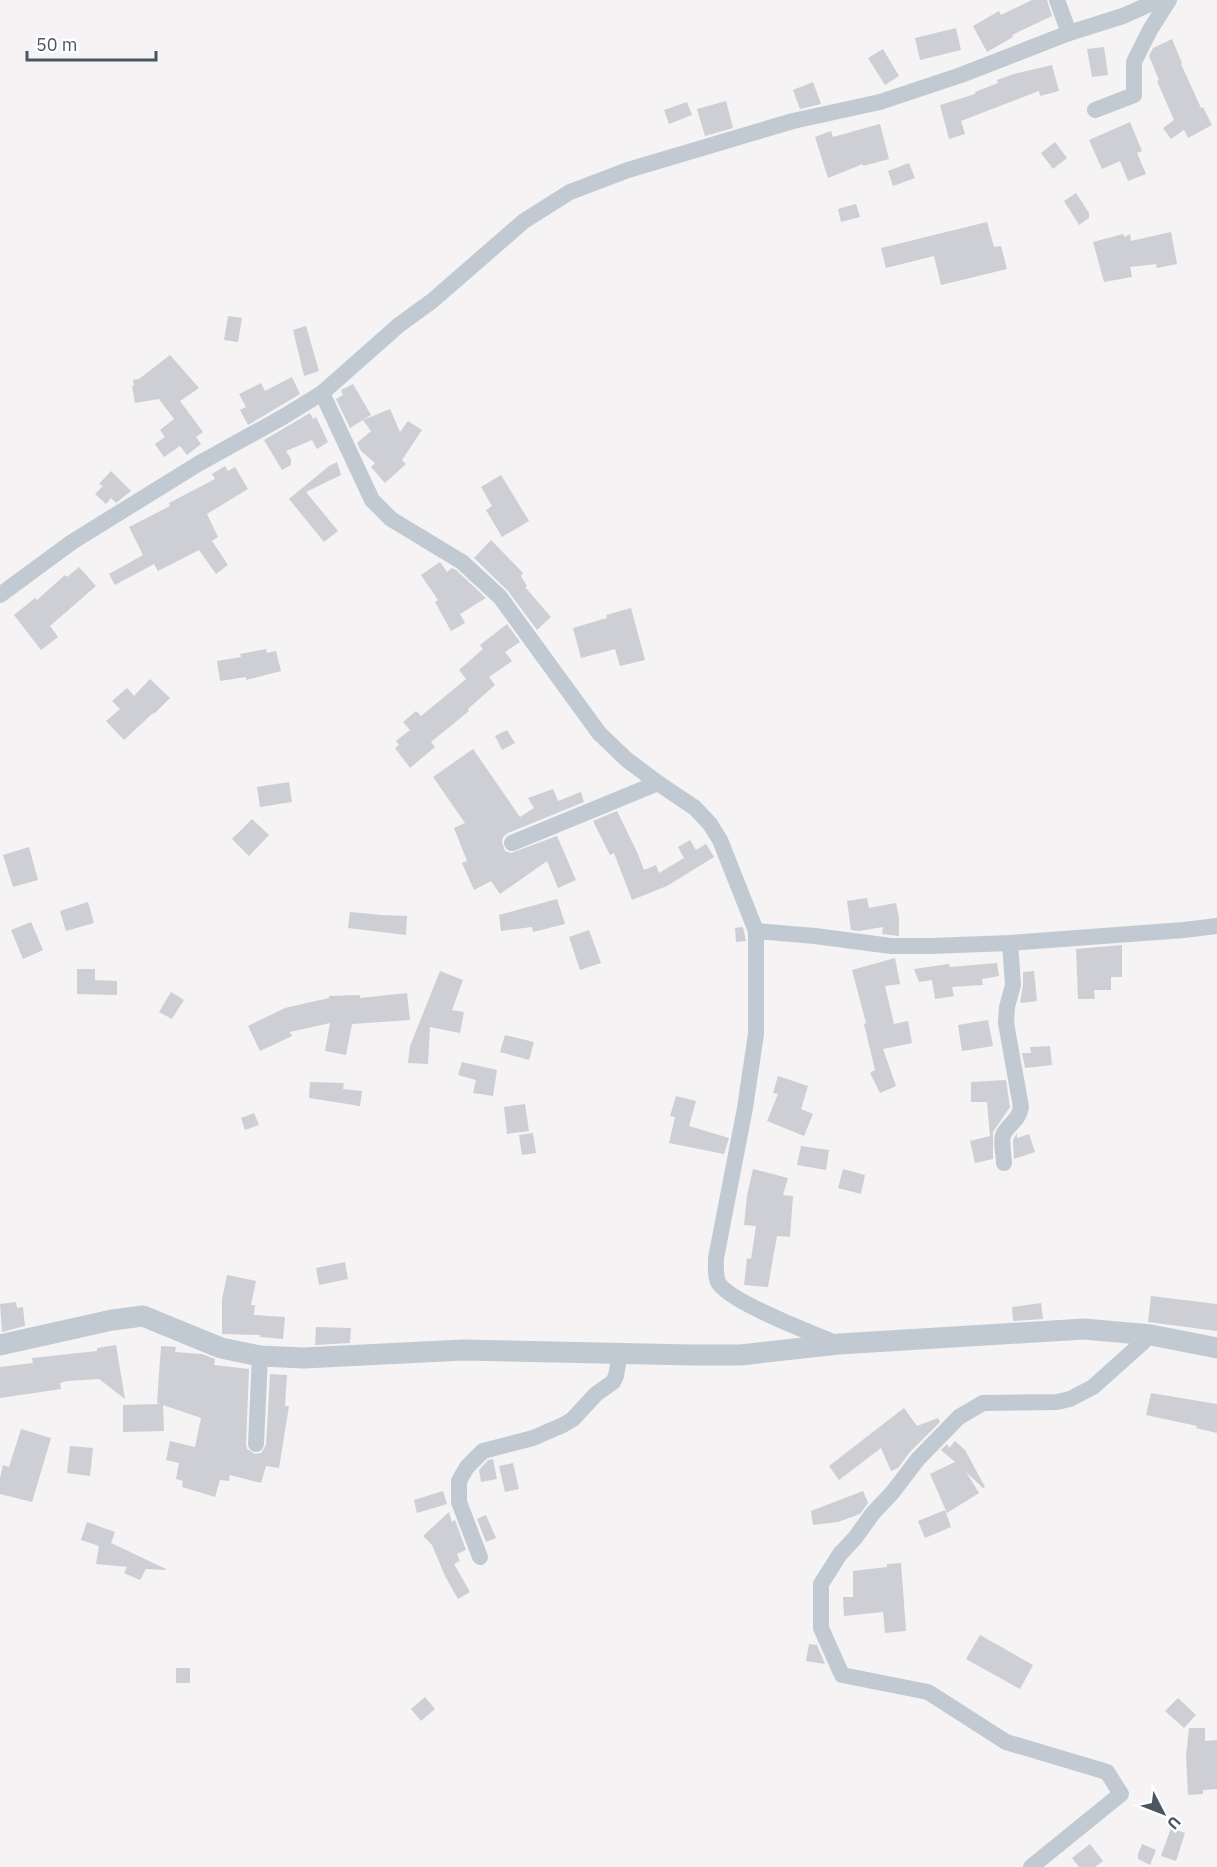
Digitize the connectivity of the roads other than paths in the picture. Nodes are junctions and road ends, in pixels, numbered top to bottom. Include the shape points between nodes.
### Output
1 (1057, 0) edge
2 (1160, 0) edge
3 (1169, 0) edge
4 (1069, 33) junction
5 (1095, 111) dead end
6 (322, 393) junction
7 (0, 595) edge
8 (658, 783) junction
9 (512, 843) dead end
10 (1217, 926) edge
11 (756, 931) junction
12 (1010, 943) junction
13 (1004, 1163) dead end
14 (1151, 1335) junction
15 (839, 1344) junction
16 (0, 1345) edge
17 (1217, 1348) edge
18 (620, 1353) junction
19 (260, 1356) junction
20 (256, 1444) dead end
21 (480, 1557) dead end
22 (1031, 1867) edge

1 - 4 street
2 - 4 street
3 - 5 street via 1134,62 1134,95
4 - 6 street via 880,102 793,121 628,170 570,192 524,221
6 - 7 street via 72,542
6 - 8 street via 372,500 391,519 462,562 500,597 599,733
8 - 9 street
8 - 11 street via 695,808 710,824
10 - 12 street
11 - 12 street via 891,945
11 - 15 street via 756,1034 716,1258 718,1282 737,1299
12 - 13 street via 1013,985 1006,1023 1021,1107 1003,1137
14 - 15 street via 1084,1329
14 - 17 street
14 - 22 street via 1093,1387 1070,1399 983,1402 959,1417 873,1513 821,1584 821,1628 842,1675 928,1692 1006,1742 1107,1772 1120,1794
15 - 18 street via 740,1355
16 - 19 street via 143,1316 221,1348
18 - 19 street via 464,1350 333,1358
18 - 21 street via 613,1382 573,1419 533,1438 483,1451 467,1467 459,1481 459,1502
19 - 20 street

